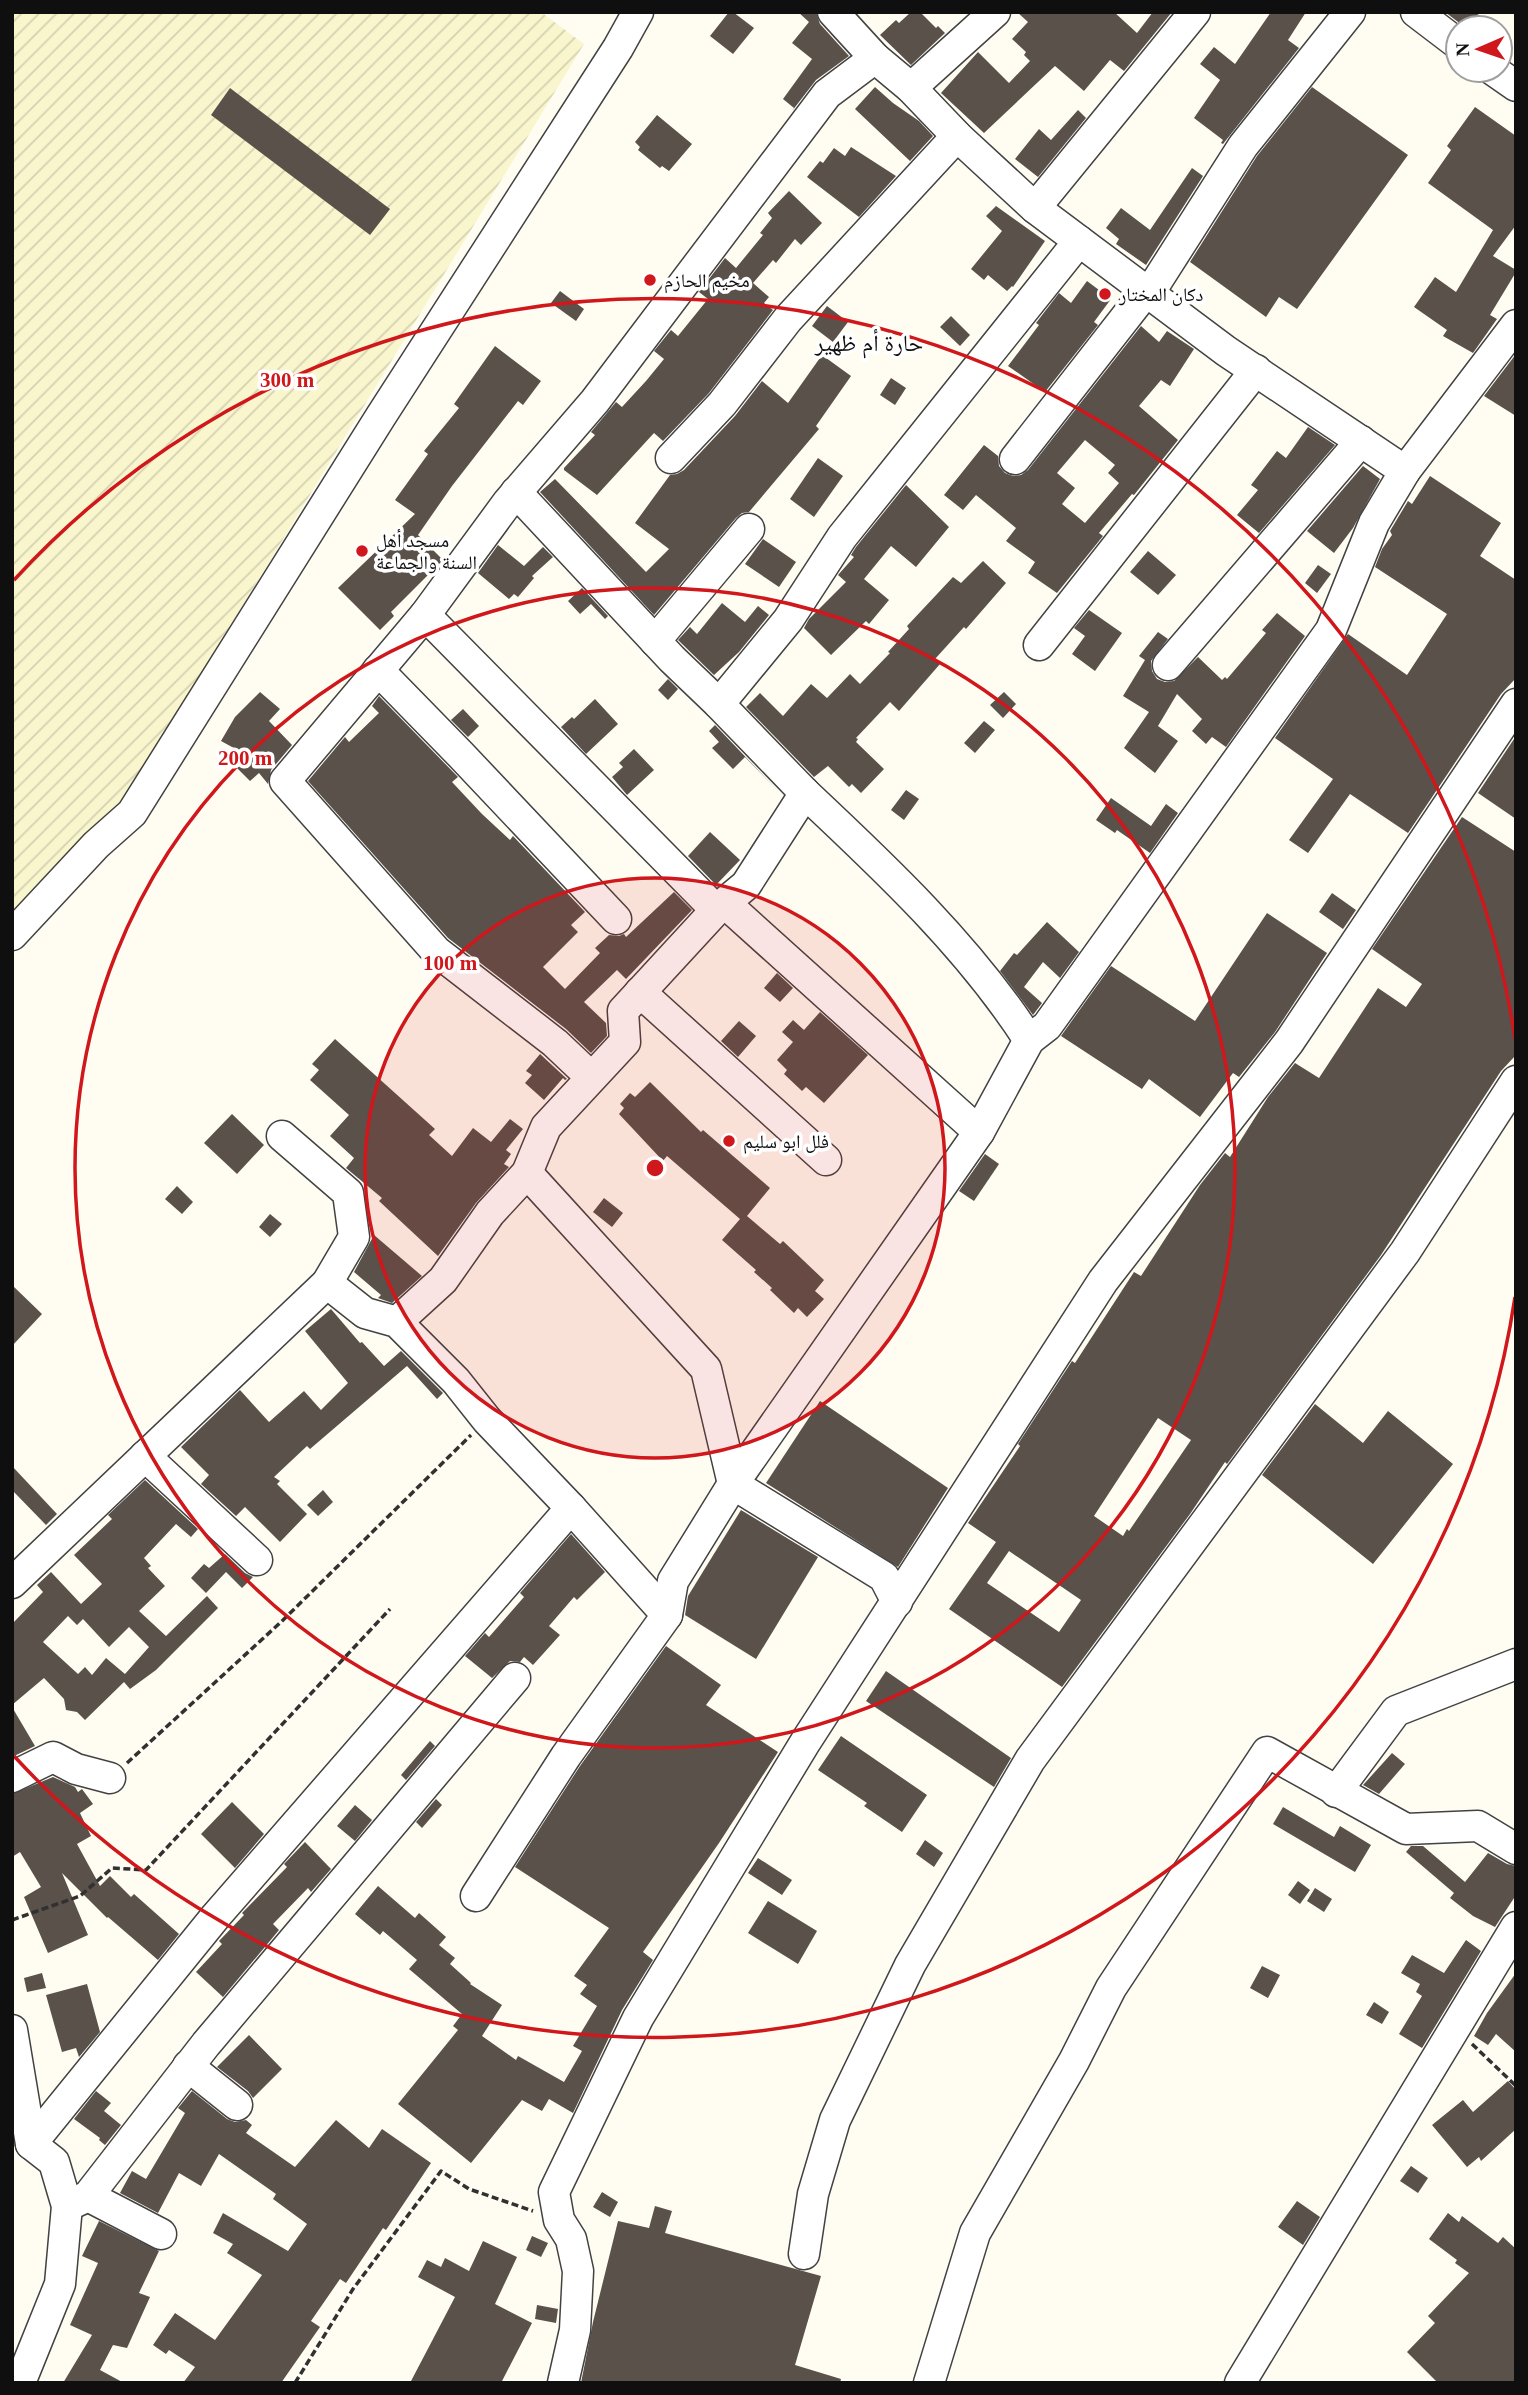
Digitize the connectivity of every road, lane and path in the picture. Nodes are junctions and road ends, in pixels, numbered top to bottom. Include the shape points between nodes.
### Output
1 (638, 12) edge
2 (833, 12) edge
3 (995, 12) edge
4 (1195, 12) edge
5 (1350, 12) edge
6 (1416, 12) edge
7 (1444, 33) edge
8 (875, 58) junction
9 (911, 88) junction
10 (957, 136) junction
11 (1035, 208) junction
12 (1079, 242) junction
13 (1148, 291) junction
14 (1516, 325) edge
15 (1256, 370) junction
16 (1361, 441) junction
17 (671, 458) dead end
18 (1016, 458) dead end
19 (1405, 471) junction
20 (516, 492) junction
21 (749, 529) dead end
22 (425, 615) junction
23 (654, 641) junction
24 (1039, 645) dead end
25 (1168, 665) dead end
26 (378, 670) junction
27 (719, 704) junction
28 (1516, 704) edge
29 (805, 793) junction
30 (721, 907) junction
31 (616, 919) dead end
32 (12, 935) edge
33 (640, 992) junction
34 (1029, 1040) junction
35 (591, 1077) junction
36 (1516, 1081) edge
37 (979, 1132) junction
38 (282, 1136) dead end
39 (826, 1160) dead end
40 (527, 1173) junction
41 (327, 1283) junction
42 (397, 1322) junction
43 (486, 1420) junction
44 (145, 1456) junction
45 (733, 1484) junction
46 (571, 1508) junction
47 (257, 1560) dead end
48 (12, 1583) edge
49 (897, 1602) junction
50 (390, 1609) dead end
51 (667, 1615) junction
52 (1516, 1664) edge
53 (515, 1678) dead end
54 (12, 1777) edge
55 (110, 1779) joint
56 (1336, 1792) junction
57 (1516, 1849) edge
58 (477, 1896) dead end
59 (12, 1920) edge
60 (1516, 1927) edge
61 (1455, 2028) junction
62 (12, 2031) edge
63 (188, 2066) junction
64 (1516, 2087) edge
65 (237, 2105) dead end
66 (31, 2144) junction
67 (77, 2201) junction
68 (559, 2220) junction
69 (160, 2234) dead end
70 (804, 2253) dead end
71 (20, 2383) edge
72 (295, 2383) edge
73 (563, 2383) edge
74 (929, 2383) edge
75 (1240, 2383) edge

1 - 32 street via 132,813
2 - 8 street
3 - 9 street
4 - 11 street
5 - 13 street via 1242,146
6 - 7 street
8 - 9 street
8 - 20 street via 827,94 595,401
9 - 10 street
10 - 11 street
10 - 17 street via 788,319 723,404
11 - 12 street
12 - 13 street
12 - 27 street via 842,537 788,620
13 - 15 street
13 - 18 street
14 - 19 street
15 - 16 street
15 - 24 street
16 - 19 street
16 - 25 street
19 - 34 street via 1374,523 1332,630 1046,1026
20 - 22 street
20 - 23 street
21 - 23 street
22 - 26 street
22 - 30 street
23 - 27 street
26 - 31 street
26 - 35 street via 285,781 436,950
27 - 29 street
28 - 49 street via 1289,1042 1103,1282
29 - 30 street via 746,885
29 - 34 street via 958,948
30 - 33 street
30 - 37 street
33 - 35 street via 623,1011 625,1042
33 - 39 street
34 - 37 street
35 - 40 street via 546,1126
36 - 70 street via 1405,1252 1030,1760 910,1965 835,2120 813,2194
37 - 45 street
38 - 41 street via 348,1193 354,1237
40 - 42 street via 490,1213 443,1280
40 - 45 street via 706,1369
41 - 42 street via 365,1313
41 - 44 street
42 - 43 street via 456,1381
43 - 46 street
43 - 55 path via 281,1622
44 - 47 street
44 - 48 street
45 - 49 street via 884,1577
45 - 51 street via 673,1581
46 - 51 street
46 - 66 street via 216,1916
49 - 68 street via 806,1741 638,2018 554,2192
50 - 59 path via 146,1870 112,1868 80,1896
51 - 58 street via 566,1756
52 - 56 street via 1396,1711
53 - 63 street
54 - 55 street via 53,1757
56 - 57 street via 1405,1829 1478,1826
56 - 74 street via 1267,1752 1111,1988 975,2233
60 - 61 street
61 - 64 path
61 - 75 street
62 - 66 street
63 - 65 street
63 - 67 street
66 - 67 street via 54,2162
67 - 69 street
67 - 71 street via 60,2284
68 - 72 path via 469,2189 441,2171 354,2289
68 - 73 street via 571,2239 578,2271 575,2330

